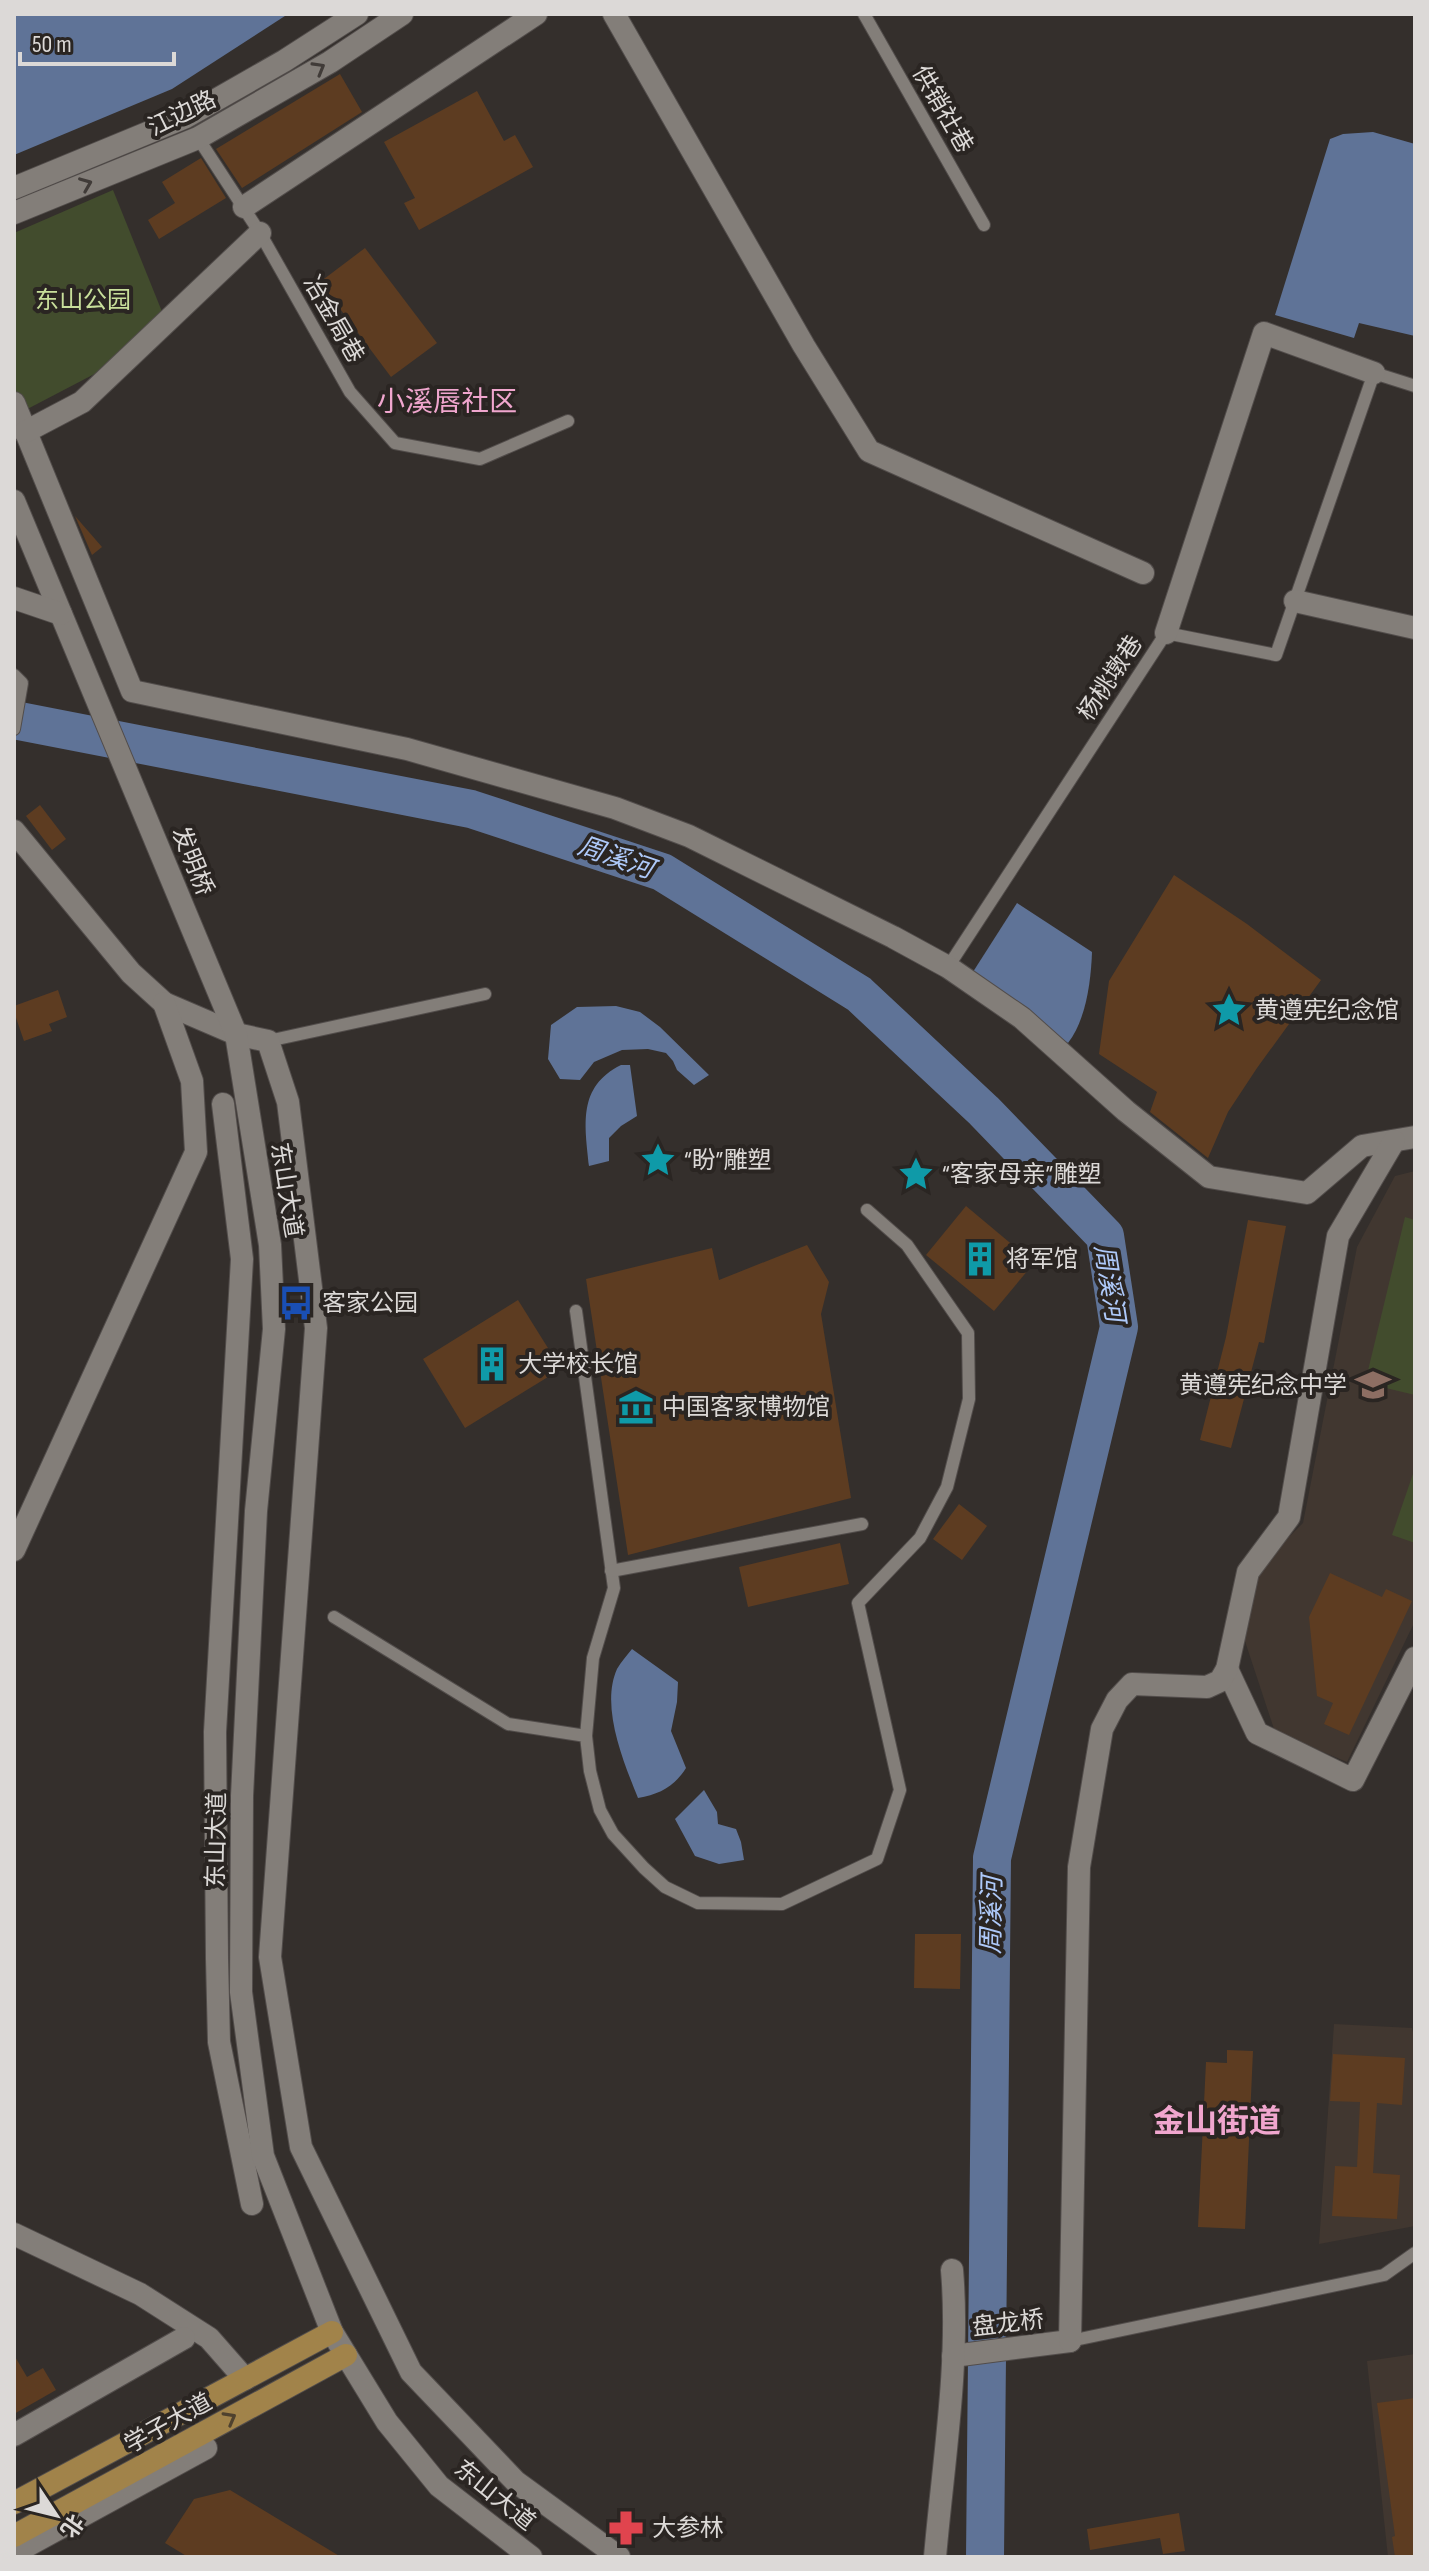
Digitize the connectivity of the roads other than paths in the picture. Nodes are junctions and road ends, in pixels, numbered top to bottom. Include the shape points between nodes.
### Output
1 (357, 14) edge
2 (402, 14) edge
3 (536, 14) edge
4 (614, 14) edge
5 (864, 14) edge
6 (198, 138) junction
7 (14, 188) edge
8 (244, 207) junction
9 (14, 213) edge
10 (984, 225) dead end
11 (260, 233) junction
12 (1374, 373) junction
13 (1415, 386) edge
14 (14, 403) edge
15 (568, 421) dead end
16 (22, 432) junction
17 (14, 501) edge
18 (20, 533) edge
19 (1143, 573) dead end
20 (14, 598) edge
21 (1295, 601) junction
22 (61, 614) junction
23 (1415, 628) edge
24 (1166, 633) junction
25 (18, 679) edge
26 (14, 729) edge
27 (14, 831) edge
28 (948, 967) junction
29 (485, 994) dead end
30 (164, 1003) junction
31 (236, 1034) junction
32 (268, 1041) junction
33 (223, 1104) dead end
34 (1404, 1139) edge
35 (867, 1210) dead end
36 (576, 1311) dead end
37 (862, 1524) dead end
38 (14, 1550) edge
39 (611, 1571) junction
40 (334, 1617) dead end
41 (1415, 1658) edge
42 (1227, 1669) junction
43 (586, 1736) junction
44 (252, 2204) dead end
45 (14, 2234) edge
46 (1415, 2253) edge
47 (952, 2270) dead end
48 (332, 2332) junction
49 (184, 2338) dead end
50 (1070, 2341) junction
51 (346, 2355) junction
52 (953, 2356) junction
53 (245, 2379) junction
54 (14, 2435) edge
55 (206, 2448) dead end
56 (14, 2503) edge
57 (14, 2536) edge
58 (14, 2553) edge
59 (531, 2557) edge
60 (619, 2557) edge
61 (935, 2557) edge

1 - 7 street, 江边路 via 186,117
6 -> 2 street, 江边路
3 - 8 street
4 - 19 street via 869,451
5 - 10 lane, 供销社巷
6 - 8 lane, 冶金局巷
9 -> 6 street, 江边路
8 - 11 lane, 冶金局巷
11 - 15 lane, 冶金局巷 via 350,392 395,443 480,459
11 - 16 street via 82,402
12 - 13 lane
12 - 21 lane, 杨桃墩巷
12 - 24 street via 1264,333
14 - 16 street
16 - 28 street via 132,691 407,749 615,808 689,836
17 - 18 street, 发明桥
18 - 22 street, 发明桥
20 - 22 street
21 - 23 street
21 - 24 lane, 杨桃墩巷 via 1276,655
22 - 31 street, 发明桥
24 - 28 lane, 杨桃墩巷
25 - 26 lane
27 - 30 street via 131,973
28 - 34 street via 1022,1018 1209,1177 1307,1193 1362,1146
29 - 32 lane
30 - 31 street
30 - 38 street via 192,1081 196,1152
31 - 32 street
31 - 48 street, 东山大道 via 270,1245 274,1329 253,1558 242,1796 241,1992 263,2156
32 - 60 street via 288,1102 316,1328 270,1957 301,2147 411,2372 516,2482
33 - 44 street via 242,1259 215,1732 217,1973 219,2042
34 - 42 street via 1338,1236 1289,1517 1248,1572
35 - 43 lane via 907,1245 968,1333 969,1399 947,1487 920,1538 858,1603 900,1790 877,1859 782,1904 698,1903 665,1887 613,1834 600,1810
36 - 39 lane
37 - 39 lane
39 - 43 lane via 614,1588 593,1658
40 - 43 lane via 508,1724
41 - 42 street via 1353,1780 1257,1733
42 - 50 street via 1220,1681 1207,1687 1132,1684 1102,1729 1079,1867
45 - 53 street via 140,2294 209,2338
46 - 50 lane via 1384,2275
47 - 52 street
48 - 51 street, 东山大道
48 - 53 main road, 学子大道
49 - 54 street
50 - 52 street, 盘龙桥
57 -> 51 main road, 学子大道
51 - 59 street, 东山大道 via 387,2422 439,2486
52 - 61 street
53 - 56 main road, 学子大道
55 - 58 street

